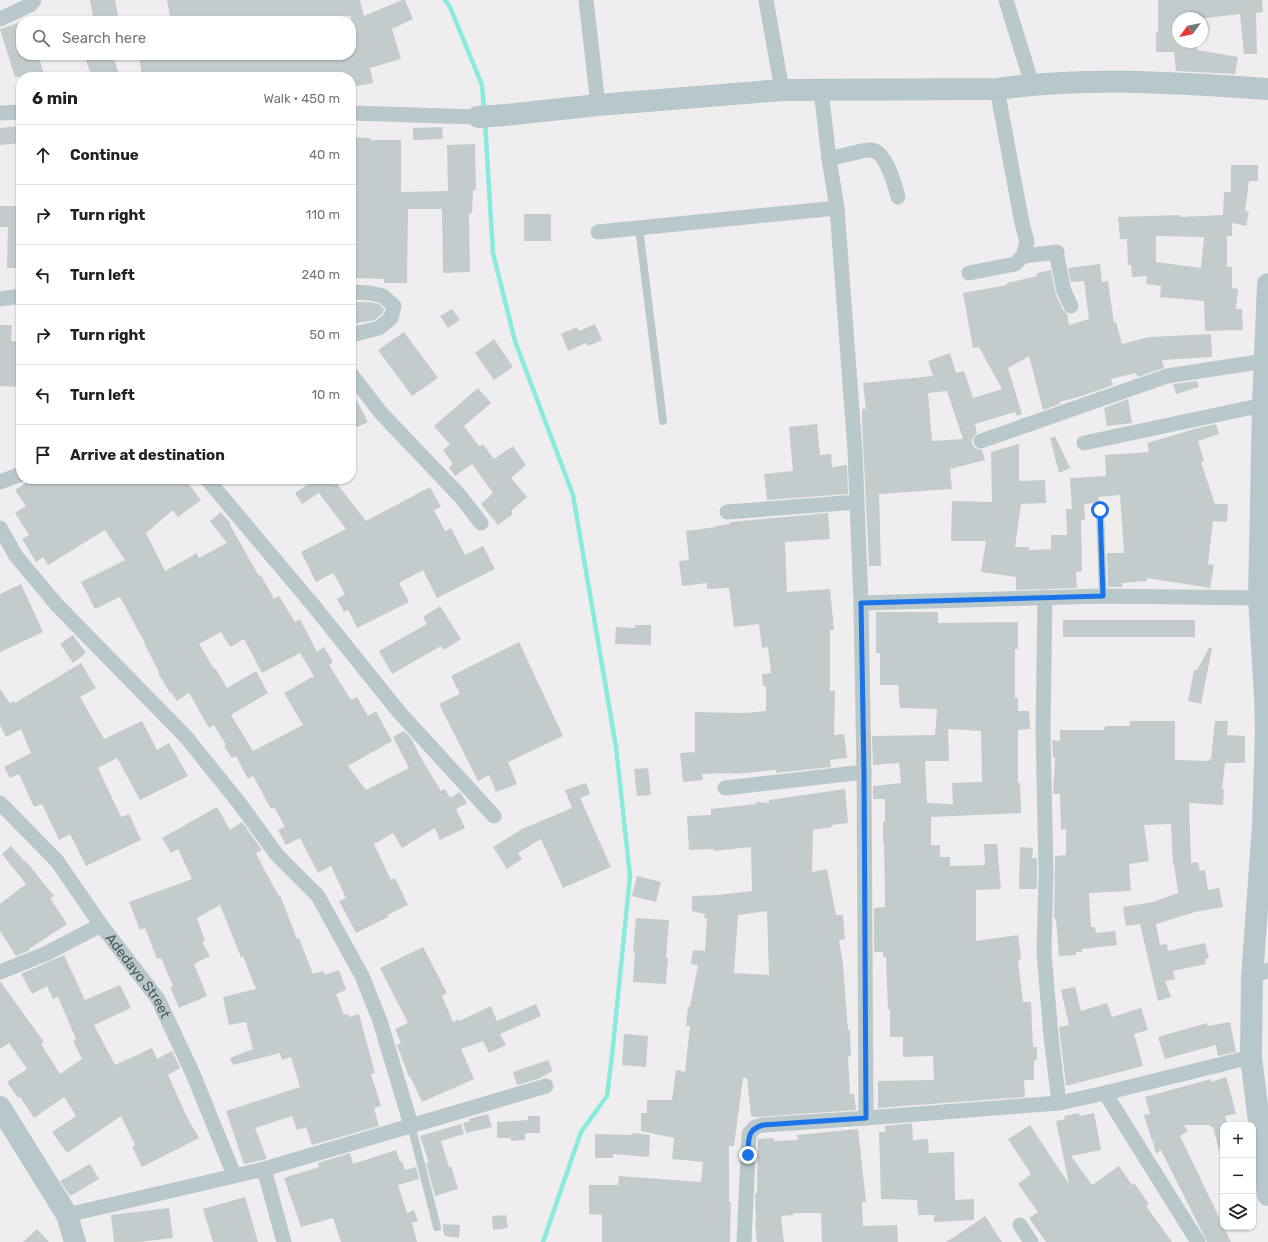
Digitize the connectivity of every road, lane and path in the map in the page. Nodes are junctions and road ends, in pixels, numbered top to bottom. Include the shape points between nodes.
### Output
1 (34, 0) edge
2 (586, 0) edge
3 (766, 0) edge
4 (1006, 0) edge
5 (0, 19) edge
6 (1032, 84) junction
7 (997, 89) junction
8 (1268, 89) edge
9 (782, 90) junction
10 (821, 90) junction
11 (598, 105) junction
12 (16, 112) edge
13 (0, 113) edge
14 (356, 113) edge
15 (478, 117) joint
16 (829, 159) junction
17 (898, 197) dead end
18 (837, 208) junction
19 (639, 228) junction
20 (598, 232) dead end
21 (1023, 256) junction
22 (969, 273) dead end
23 (1268, 284) edge
24 (356, 292) edge
25 (16, 297) edge
26 (0, 299) edge
27 (1071, 306) dead end
28 (356, 334) edge
29 (1265, 361) junction
30 (356, 380) edge
31 (1263, 404) junction
32 (663, 421) dead end
33 (981, 441) dead end
34 (1084, 443) dead end
35 (16, 476) edge
36 (0, 482) edge
37 (211, 484) edge
38 (1265, 496) edge
39 (857, 502) junction
40 (1100, 510) dead end
41 (727, 512) dead end
42 (481, 523) dead end
43 (0, 528) edge
44 (1103, 596) junction
45 (1045, 598) junction
46 (1259, 598) junction
47 (861, 603) junction
48 (1265, 658) edge
49 (1267, 730) edge
50 (864, 772) junction
51 (725, 788) dead end
52 (0, 803) edge
53 (494, 816) dead end
54 (1265, 826) edge
55 (102, 924) junction
56 (0, 972) edge
57 (1260, 974) edge
58 (1251, 1057) junction
59 (546, 1086) dead end
60 (1105, 1093) junction
61 (1059, 1103) junction
62 (0, 1107) edge
63 (866, 1118) junction
64 (411, 1125) junction
65 (264, 1169) junction
66 (234, 1175) junction
67 (1268, 1195) edge
68 (67, 1215) junction
69 (1020, 1225) dead end
70 (437, 1227) dead end
71 (73, 1241) edge
72 (284, 1242) edge
73 (744, 1242) edge
74 (1031, 1242) edge
75 (1198, 1242) edge

1 - 5 street
2 - 11 street
3 - 9 street
4 - 6 street
6 - 7 main road
6 - 8 main road via 1142,81
7 - 10 main road
7 - 21 street via 1022,223 1028,242
9 - 10 main road
9 - 11 main road
10 - 16 street
11 - 15 main road
12 - 13 street
14 - 15 street
16 - 17 street via 870,150 877,152 885,161
16 - 18 street
18 - 19 street
18 - 39 street
19 - 20 street
19 - 32 lane
21 - 22 street via 1015,264
21 - 27 street via 1057,252 1064,291
23 - 29 main road
24 - 28 street via 383,296 394,306 391,318 378,328
25 - 26 street
29 - 31 main road
29 - 33 street via 1166,376
30 - 42 street via 381,413 451,486
31 - 34 street
31 - 38 main road
35 - 36 street
37 - 53 street via 313,604 399,712
38 - 46 main road
39 - 41 street
39 - 47 street
40 - 44 lane
43 - 64 street via 16,556 57,605 186,737 277,855 318,896 362,976 380,1021
44 - 45 street
44 - 46 street
45 - 47 street
45 - 61 street via 1044,953 1050,1036
46 - 48 main road
47 - 50 street
48 - 49 main road
49 - 54 main road
50 - 51 street
50 - 63 street
52 - 55 street, Adedayo Street via 57,861
54 - 57 main road
55 - 56 street via 45,954
55 - 66 street, Adedayo Street via 158,999 193,1074
57 - 58 main road
58 - 60 street
58 - 67 main road
59 - 64 street
60 - 61 street
60 - 75 street
61 - 63 street
62 - 68 main road
63 - 73 street via 755,1127 749,1134
64 - 65 street
64 - 70 lane
65 - 66 street
65 - 72 street
66 - 68 street
68 - 71 main road
69 - 74 street

